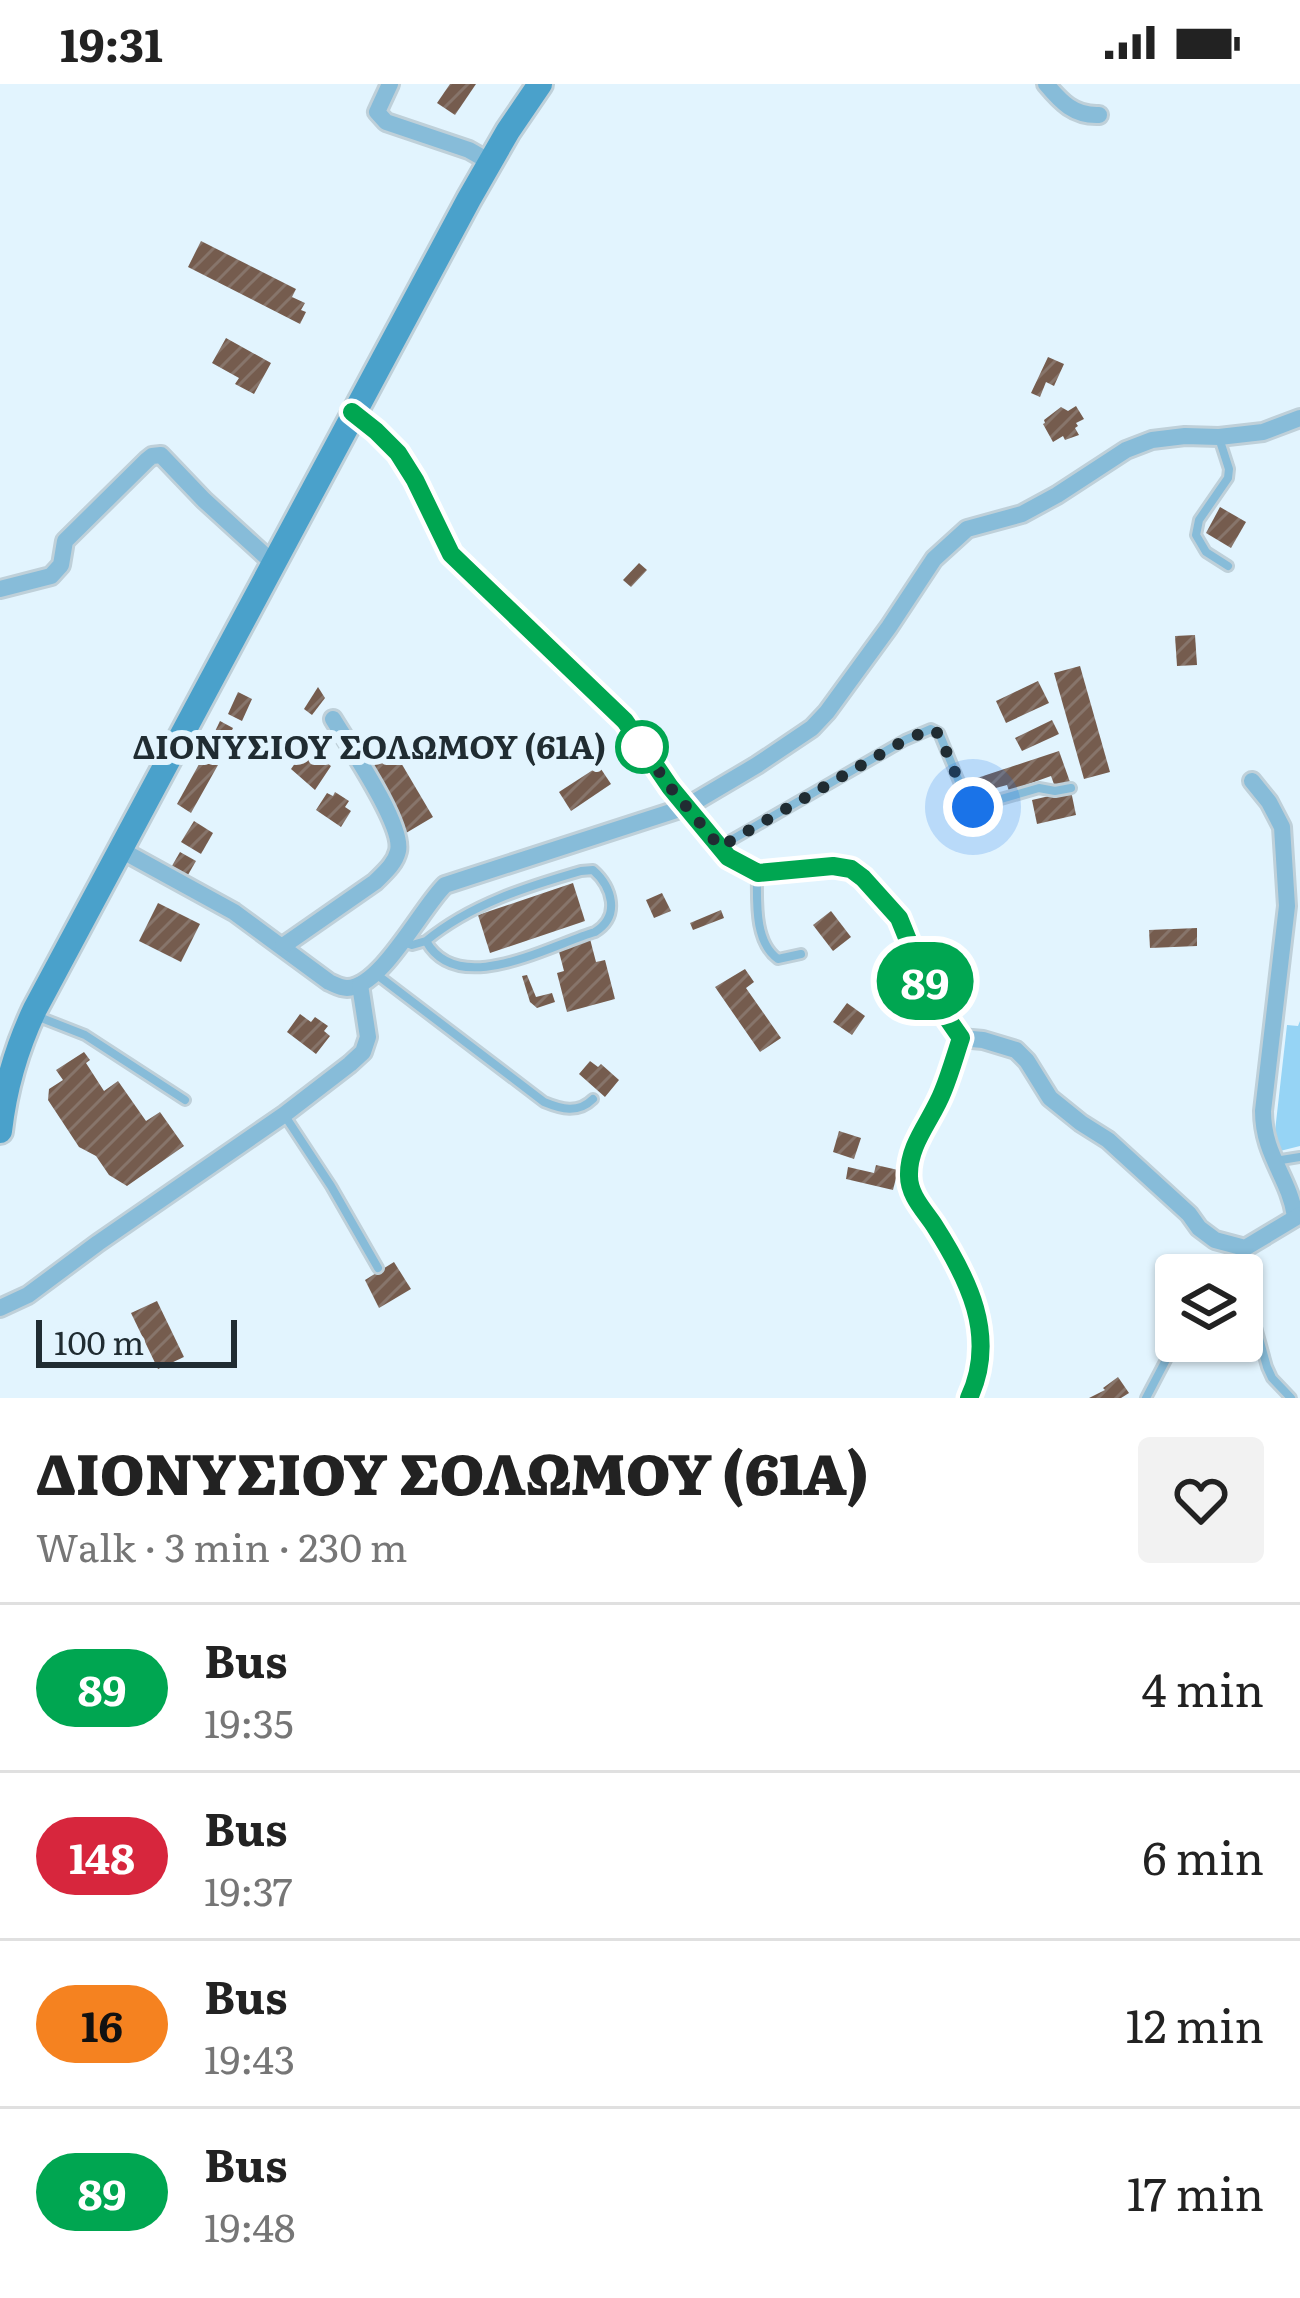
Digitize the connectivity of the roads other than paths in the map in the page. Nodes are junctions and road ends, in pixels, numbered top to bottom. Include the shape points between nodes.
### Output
1 (390, 84) edge
2 (540, 84) edge
3 (1046, 84) edge
4 (1099, 115) dead end
5 (490, 162) junction
6 (352, 412) junction
7 (1300, 418) edge
8 (1219, 437) junction
9 (273, 563) junction
10 (1228, 566) dead end
11 (0, 589) edge
12 (333, 718) dead end
13 (1252, 781) dead end
14 (1071, 788) dead end
15 (686, 807) junction
16 (720, 847) junction
17 (121, 850) junction
18 (758, 873) junction
19 (426, 941) junction
20 (403, 942) junction
21 (283, 946) junction
22 (801, 953) dead end
23 (367, 979) junction
24 (32, 1014) junction
25 (961, 1038) junction
26 (592, 1099) dead end
27 (185, 1100) dead end
28 (284, 1114) junction
29 (0, 1131) edge
30 (1300, 1157) edge
31 (1273, 1161) junction
32 (1298, 1216) edge
33 (1245, 1248) junction
34 (1244, 1254) edge
35 (379, 1268) dead end
36 (0, 1308) edge
37 (1263, 1353) edge
38 (1165, 1362) edge
39 (969, 1398) edge
40 (1146, 1398) edge
41 (1291, 1398) edge

1 - 5 street via 377,112 386,122
2 - 5 main road
3 - 4 street via 1076,112
5 - 6 main road
6 - 9 main road
6 - 15 street via 398,453 451,554 625,721
7 - 8 street
8 - 10 lane via 1228,478 1196,535
8 - 15 street via 1152,440 1022,514 967,529 934,559 812,728
9 - 11 street via 157,454 65,541 57,572
9 - 17 main road
12 - 21 street via 387,810 399,848 375,882
13 - 31 street via 1282,827 1287,906 1263,1111
14 - 16 lane via 1039,788 973,807 931,729
15 - 16 street
15 - 20 street via 445,885
16 - 18 street
17 - 21 street
17 - 24 main road
18 - 22 lane via 766,949 778,959
18 - 25 street via 833,866 863,878 899,918 929,992
19 - 19 lane via 458,966 494,967 605,926 610,889 593,870 580,871 481,904
19 - 20 lane
20 - 23 street
21 - 23 street via 340,988
23 - 26 lane via 544,1102 572,1110
23 - 28 street via 363,1052
24 - 27 lane via 85,1035
24 - 29 main road via 9,1075
25 - 33 street via 1016,1050 1050,1097 1108,1140 1199,1228
25 - 39 street via 911,1154 908,1180 967,1283 980,1323 982,1354
28 - 35 lane
28 - 36 street
30 - 31 lane
31 - 32 street
32 - 33 street
33 - 34 lane
37 - 41 lane
38 - 40 lane

